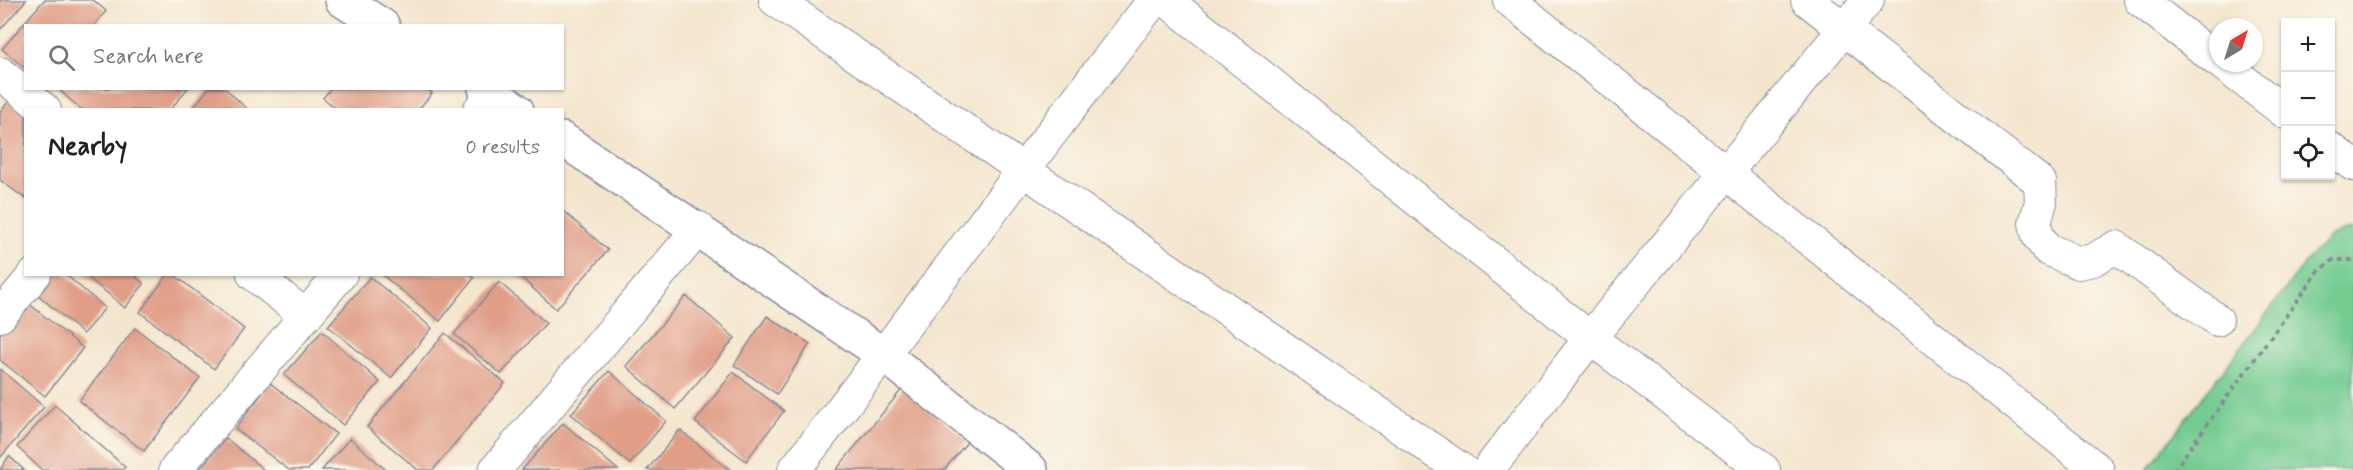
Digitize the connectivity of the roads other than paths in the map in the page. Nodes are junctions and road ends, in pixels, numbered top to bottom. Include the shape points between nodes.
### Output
1 (342, 0) edge
2 (775, 0) edge
3 (1154, 0) edge
4 (1166, 0) edge
5 (1509, 0) edge
6 (1807, 0) edge
7 (1868, 0) edge
8 (2139, 0) edge
9 (380, 24) edge
10 (1845, 29) junction
11 (2209, 54) edge
12 (2232, 72) edge
13 (0, 73) edge
14 (43, 108) edge
15 (2281, 109) edge
16 (564, 140) edge
17 (2335, 151) edge
18 (2353, 165) edge
19 (1022, 167) junction
20 (1725, 174) junction
21 (699, 228) junction
22 (33, 276) edge
23 (256, 276) edge
24 (339, 276) edge
25 (0, 316) edge
26 (306, 316) junction
27 (2217, 320) dead end
28 (1590, 338) junction
29 (884, 355) junction
30 (176, 470) edge
31 (495, 470) edge
32 (794, 470) edge
33 (1031, 470) edge
34 (1462, 470) edge
35 (1488, 470) edge
36 (1764, 470) edge
37 (2098, 470) edge

1 - 9 street
2 - 19 street
3 - 19 street
4 - 28 street
5 - 20 street
6 - 10 street
7 - 10 street
8 - 11 street
10 - 20 street
10 - 27 street via 2040,182 2041,202 2035,223 2047,249 2079,263 2116,247
12 - 15 street
13 - 14 street
16 - 21 street
17 - 18 street
19 - 29 street
19 - 34 street
20 - 28 street
20 - 37 street
21 - 29 street
21 - 31 street
22 - 25 street
23 - 26 street
24 - 26 street
26 - 30 street
28 - 35 street
28 - 36 street
29 - 32 street
29 - 33 street

